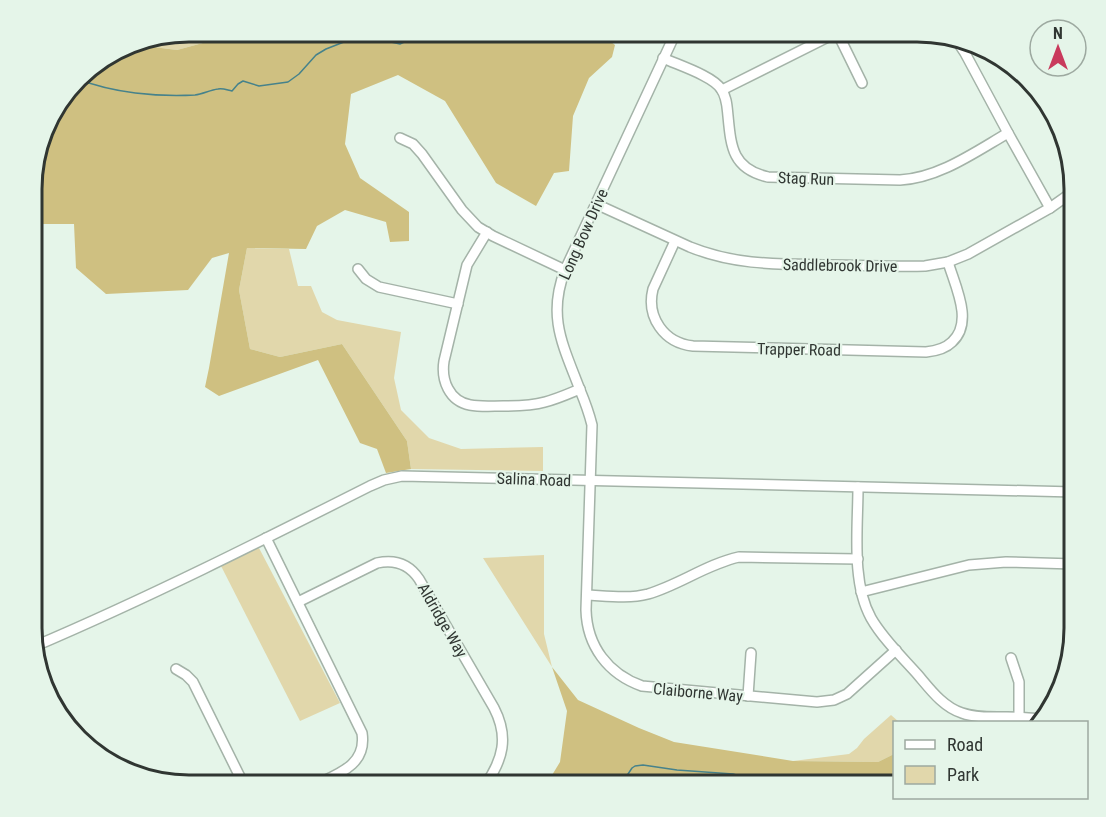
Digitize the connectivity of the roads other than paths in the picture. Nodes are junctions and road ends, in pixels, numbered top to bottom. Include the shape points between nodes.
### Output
1 (671, 42) edge
2 (818, 42) edge
3 (843, 42) edge
4 (962, 49) edge
5 (663, 58) junction
6 (862, 83) dead end
7 (722, 90) junction
8 (1008, 134) junction
9 (400, 138) dead end
10 (1064, 198) edge
11 (596, 204) junction
12 (1050, 208) junction
13 (487, 232) junction
14 (675, 241) junction
15 (948, 262) junction
16 (358, 269) dead end
17 (565, 270) junction
18 (458, 304) junction
19 (580, 389) junction
20 (590, 480) junction
21 (858, 487) junction
22 (1064, 492) edge
23 (266, 538) junction
24 (858, 559) junction
25 (1064, 564) edge
26 (861, 592) junction
27 (587, 595) junction
28 (297, 602) junction
29 (43, 642) edge
30 (896, 650) junction
31 (751, 653) dead end
32 (1011, 657) dead end
33 (176, 669) dead end
34 (748, 696) junction
35 (1019, 717) junction
36 (1034, 718) edge
37 (239, 775) edge
38 (336, 775) edge
39 (492, 775) edge

1 - 5 street, Long Bow Drive
2 - 7 street
3 - 6 street
4 - 8 street
5 - 7 street via 709,79
5 - 11 street, Long Bow Drive
7 - 8 street, Stag Run via 735,154 747,168 768,177 915,179 947,167
8 - 12 street
9 - 13 street via 417,149 462,210
10 - 12 street, Saddlebrook Drive
11 - 14 street, Saddlebrook Drive
11 - 17 street, Long Bow Drive
12 - 15 street, Saddlebrook Drive
13 - 17 street
13 - 18 street via 467,265
14 - 15 street, Saddlebrook Drive via 720,258 748,262 918,266
14 - 15 street, Trapper Road via 653,289 652,307 667,336 693,346 926,352 941,349 957,336 962,320
16 - 18 street via 379,287
17 - 19 street, Long Bow Drive via 557,299 557,325
18 - 19 street via 443,374 449,392 459,400 477,406 532,405
19 - 20 street, Long Bow Drive via 592,425
20 - 21 street, Salina Road
20 - 23 street, Salina Road via 393,477
20 - 27 street, Claiborne Way
21 - 22 street, Salina Road
21 - 24 street
23 - 28 street
23 - 29 street, Salina Road via 106,616
24 - 26 street
24 - 27 street via 739,557 647,594
25 - 26 street via 969,565
26 - 30 street via 871,618
27 - 34 street, Claiborne Way via 586,618 595,648 609,667 624,678 651,688
28 - 38 street via 362,737 360,752 352,765
28 - 39 street, Aldridge Way via 377,563 396,562 411,569 498,715 502,750
30 - 34 street, Claiborne Way via 853,690 834,700
30 - 35 street via 953,709 979,717
31 - 34 street
32 - 35 street via 1019,682
33 - 37 street via 194,682
35 - 36 street

